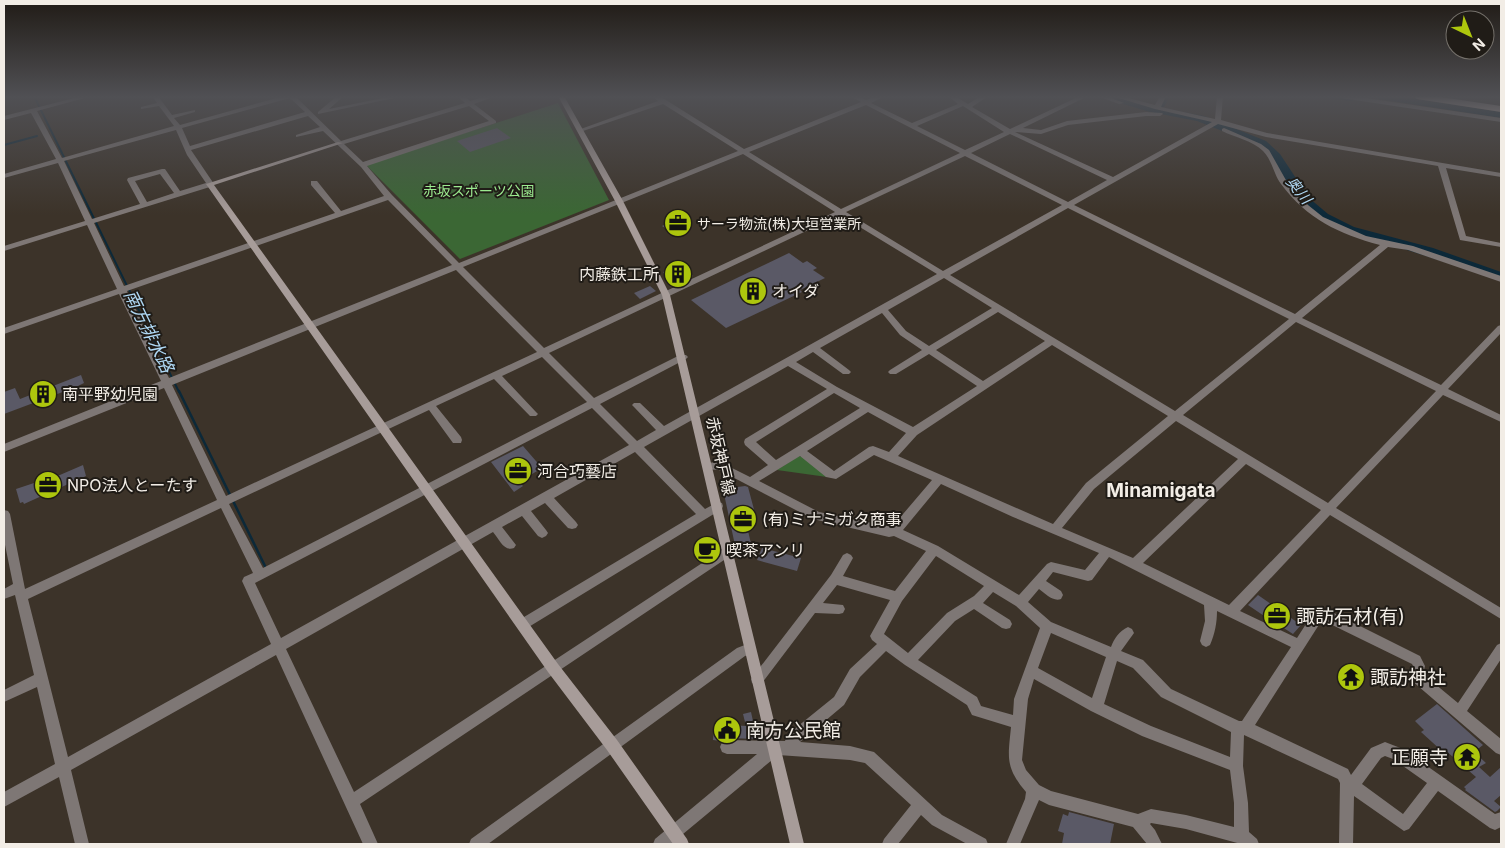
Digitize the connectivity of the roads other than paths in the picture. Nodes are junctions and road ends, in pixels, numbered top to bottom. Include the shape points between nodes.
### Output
1 (49, 136) edge
2 (147, 136) edge
3 (182, 136) edge
4 (235, 136) edge
5 (332, 136) edge
6 (367, 136) edge
7 (452, 136) edge
8 (584, 136) edge
9 (719, 136) edge
10 (782, 136) edge
11 (934, 136) edge
12 (1001, 136) edge
13 (1024, 136) edge
14 (1193, 136) edge
15 (1239, 136) edge
16 (1269, 136) edge
17 (340, 144) junction
18 (187, 149) junction
19 (744, 151) junction
20 (967, 152) junction
21 (63, 159) junction
22 (1441, 164) junction
23 (362, 165) junction
24 (1501, 175) edge
25 (4, 176) edge
26 (1114, 180) junction
27 (314, 183) dead end
28 (210, 184) junction
29 (178, 194) junction
30 (389, 197) junction
31 (619, 201) junction
32 (145, 204) junction
33 (1070, 204) junction
34 (841, 211) junction
35 (340, 214) junction
36 (93, 221) junction
37 (253, 244) junction
38 (1386, 244) junction
39 (1501, 245) edge
40 (4, 249) edge
41 (458, 265) junction
42 (944, 274) junction
43 (1501, 280) edge
44 (122, 290) junction
45 (666, 295) junction
46 (999, 307) junction
47 (884, 310) junction
48 (1298, 318) junction
49 (311, 325) junction
50 (1501, 328) edge
51 (4, 331) edge
52 (1053, 340) junction
53 (814, 348) junction
54 (929, 351) junction
55 (543, 352) junction
56 (683, 357) junction
57 (789, 362) junction
58 (846, 372) dead end
59 (893, 372) dead end
60 (496, 374) junction
61 (167, 383) junction
62 (984, 386) junction
63 (834, 389) junction
64 (1441, 390) junction
65 (592, 402) junction
66 (430, 405) junction
67 (637, 405) dead end
68 (868, 407) junction
69 (533, 414) dead end
70 (696, 414) junction
71 (1177, 416) junction
72 (1501, 420) edge
73 (383, 427) junction
74 (664, 432) junction
75 (913, 432) junction
76 (457, 440) dead end
77 (4, 448) edge
78 (636, 448) junction
79 (801, 451) junction
80 (891, 457) junction
81 (1246, 458) junction
82 (709, 466) junction
83 (775, 466) junction
84 (939, 480) junction
85 (751, 481) junction
86 (426, 488) junction
87 (547, 498) junction
88 (224, 502) junction
89 (718, 506) junction
90 (1330, 509) junction
91 (524, 510) junction
92 (703, 514) junction
93 (5, 521) edge
94 (496, 526) junction
95 (572, 526) dead end
96 (1055, 529) junction
97 (895, 531) junction
98 (542, 533) dead end
99 (466, 543) junction
100 (510, 545) dead end
101 (934, 549) junction
102 (729, 551) junction
103 (1107, 551) junction
104 (846, 558) dead end
105 (1134, 565) junction
106 (260, 574) junction
107 (835, 578) junction
108 (1038, 582) junction
109 (993, 584) junction
110 (21, 591) junction
111 (4, 594) edge
112 (1057, 594) dead end
113 (898, 597) junction
114 (1020, 602) junction
115 (1210, 602) junction
116 (974, 603) junction
117 (813, 608) junction
118 (839, 609) dead end
119 (1232, 611) junction
120 (1501, 614) edge
121 (523, 624) junction
122 (1006, 624) dead end
123 (1046, 626) junction
124 (1128, 633) dead end
125 (1206, 641) dead end
126 (886, 643) junction
127 (1298, 645) junction
128 (279, 647) junction
129 (750, 649) junction
130 (1501, 649) edge
131 (1114, 655) junction
132 (908, 661) junction
133 (553, 668) junction
134 (1030, 670) junction
135 (42, 678) junction
136 (757, 679) junction
137 (4, 696) edge
138 (1096, 707) junction
139 (1459, 712) junction
140 (1018, 722) junction
141 (1242, 728) junction
142 (612, 745) junction
143 (727, 748) dead end
144 (790, 748) junction
145 (1501, 748) edge
146 (774, 749) junction
147 (1236, 766) junction
148 (63, 767) junction
149 (1347, 782) junction
150 (1436, 782) junction
151 (1034, 790) junction
152 (4, 800) edge
153 (352, 802) junction
154 (920, 805) junction
155 (1501, 819) edge
156 (1138, 822) junction
157 (678, 838) edge
158 (1247, 840) edge
159 (82, 844) edge
160 (371, 844) edge
161 (476, 844) edge
162 (660, 844) edge
163 (798, 844) edge
164 (889, 844) edge
165 (981, 844) edge
166 (1013, 844) edge
167 (1155, 844) edge
168 (1346, 844) edge

1 - 21 street
2 - 21 street
3 - 18 street
4 - 18 street
5 - 17 street
6 - 17 street
7 - 23 street
8 - 31 street, 赤坂神戸線
9 - 19 street
10 - 19 street
11 - 20 street
12 - 20 street
13 - 26 street
14 - 26 street
15 - 38 street via 1267,151 1284,183 1320,219 1363,238
16 - 22 street
17 - 23 street
17 - 28 street
18 - 28 street
19 - 31 street
19 - 34 street
20 - 33 street
20 - 34 street
21 - 25 street
21 - 36 street
22 - 24 street
22 - 39 street via 1463,238
23 - 30 street
26 - 33 street
27 - 35 street
28 - 29 street
28 - 37 street
29 - 32 street
29 - 32 street via 162,171 131,180
30 - 35 street
30 - 41 street
31 - 41 street
31 - 45 street, 赤坂神戸線
32 - 36 street
33 - 42 street
33 - 48 street
34 - 42 street
34 - 45 street
35 - 37 street
36 - 40 street
36 - 44 street
37 - 44 street
37 - 49 street
38 - 43 street via 1410,248
38 - 48 street
41 - 49 street
41 - 55 street
42 - 46 street
42 - 47 street
44 - 51 street
44 - 61 street
45 - 55 street
45 - 56 street, 赤坂神戸線
46 - 52 street
46 - 54 street
47 - 53 street
47 - 54 street via 903,333
48 - 64 street
48 - 71 street
49 - 61 street
49 - 73 street
50 - 64 street
52 - 62 street
52 - 71 street
53 - 57 street
53 - 58 street
54 - 59 street
54 - 62 street
55 - 60 street
55 - 65 street
56 - 65 street
56 - 70 street, 赤坂神戸線
57 - 63 street
57 - 70 street
60 - 66 street
60 - 69 street
61 - 77 street
61 - 88 street
62 - 75 street
63 - 68 street
63 - 83 street via 749,442
64 - 72 street
64 - 90 street
65 - 78 street
65 - 86 street
66 - 73 street
66 - 76 street
67 - 74 street
68 - 75 street
68 - 79 street
70 - 74 street
70 - 82 street, 赤坂神戸線
71 - 81 street
71 - 96 street via 1090,486
73 - 86 street
73 - 88 street
74 - 78 street
75 - 80 street
78 - 87 street
78 - 92 street
79 - 80 street via 830,474 836,475 873,450
79 - 83 street
80 - 84 street
81 - 90 street
81 - 105 street
82 - 85 street via 720,466
82 - 89 street, 赤坂神戸線
83 - 85 street
84 - 96 street
84 - 97 street
85 - 97 street via 817,516
86 - 99 street
86 - 106 street
87 - 91 street
87 - 95 street
88 - 106 street
88 - 110 street
89 - 92 street
89 - 102 street, 赤坂神戸線
90 - 119 street
90 - 120 street
91 - 94 street
91 - 98 street
92 - 121 street
93 - 110 street
94 - 99 street
94 - 100 street
96 - 103 street
97 - 101 street
99 - 121 street
99 - 128 street
101 - 109 street
101 - 113 street
102 - 129 street, 赤坂神戸線
102 - 133 street
103 - 105 street
103 - 108 street via 1088,576 1051,568
104 - 107 street
105 - 115 street
106 - 128 street via 248,581
107 - 113 street
107 - 117 street
108 - 112 street
108 - 114 street
109 - 114 street
109 - 116 street
110 - 111 street
110 - 135 street
113 - 126 street via 876,636
114 - 123 street
115 - 119 street
115 - 125 street via 1211,621
116 - 122 street
116 - 132 street via 951,617
117 - 118 street
117 - 136 street
119 - 127 street
121 - 133 street
123 - 131 street
123 - 134 street
124 - 131 street via 1123,636
126 - 132 street
126 - 144 street via 855,673 840,700 792,740
127 - 139 street via 1319,614 1326,615 1416,660 1419,666 1416,676
127 - 141 street
128 - 148 street
128 - 153 street
129 - 136 street, 赤坂神戸線
129 - 142 street via 741,652
130 - 139 street
131 - 138 street
131 - 141 street via 1138,664 1166,693
132 - 140 street via 972,701 977,711
133 - 142 street
133 - 153 street
134 - 138 street
134 - 140 street
135 - 137 street
135 - 148 street
136 - 146 street, 赤坂神戸線
138 - 147 street
139 - 145 street
140 - 151 street via 1015,760 1021,775
141 - 147 street
141 - 149 street via 1343,774
142 - 157 street
142 - 161 street
143 - 146 street
144 - 146 street
144 - 154 street via 869,757
146 - 157 street
146 - 163 street, 赤坂神戸線
147 - 158 street
148 - 152 street
148 - 159 street
149 - 150 street via 1355,782 1376,753 1385,749 1398,754
149 - 150 street via 1404,824
149 - 168 street
150 - 155 street via 1495,823
151 - 156 street via 1049,798
151 - 166 street
153 - 160 street
154 - 164 street
154 - 165 street via 938,820
156 - 158 street via 1151,816 1186,822
156 - 167 street
157 - 162 street

